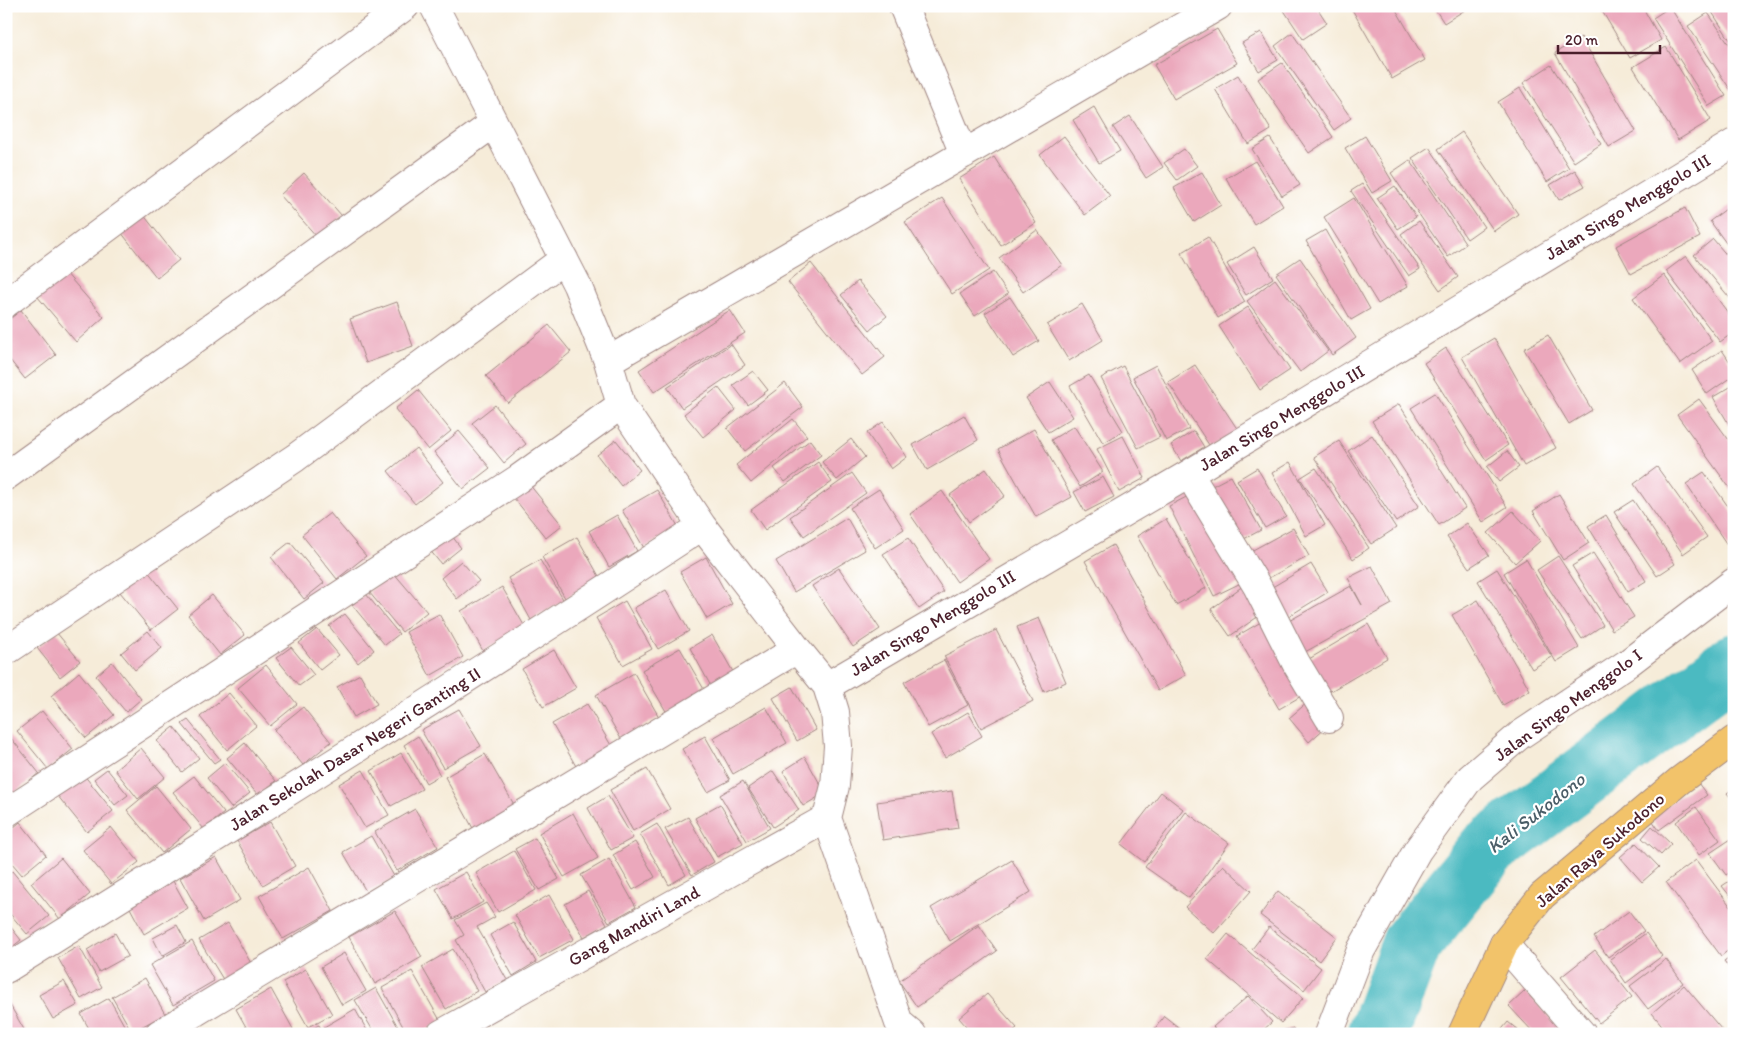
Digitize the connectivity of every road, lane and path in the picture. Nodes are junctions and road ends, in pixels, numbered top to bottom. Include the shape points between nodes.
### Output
1 (405, 6) edge
2 (434, 6) edge
3 (903, 6) edge
4 (1218, 6) edge
5 (494, 123) junction
6 (1734, 143) edge
7 (964, 154) junction
8 (564, 260) junction
9 (6, 303) edge
10 (608, 361) junction
11 (621, 405) junction
12 (1189, 474) junction
13 (6, 476) edge
14 (702, 526) junction
15 (1734, 582) edge
16 (797, 649) junction
17 (6, 651) edge
18 (827, 686) junction
19 (1329, 718) dead end
20 (1734, 740) edge
21 (6, 813) edge
22 (827, 818) junction
23 (1504, 944) junction
24 (6, 969) edge
25 (898, 1030) edge
26 (159, 1034) edge
27 (441, 1034) edge
28 (1329, 1034) edge
29 (1462, 1034) edge
30 (1582, 1034) edge

1 - 9 street
2 - 5 street
3 - 7 street
4 - 7 street
5 - 8 street
5 - 13 street
6 - 12 street, Jalan Singo Menggolo III
7 - 10 street
8 - 10 street
8 - 17 street via 295,458
10 - 11 street
11 - 14 street
11 - 21 street via 518,479
12 - 18 street, Jalan Singo Menggolo III
12 - 19 street via 1257,586 1296,663
14 - 16 street
14 - 24 street, Jalan Sekolah Dasar Negeri Ganting II via 281,797
15 - 28 street, Jalan Singo Menggolo I via 1628,663 1520,735 1470,778 1416,851 1361,950
16 - 18 street
16 - 26 street
18 - 22 street via 835,712 838,746 835,786
20 - 23 main road, Jalan Raya Sukodono via 1679,781 1542,896
22 - 25 street
22 - 27 street, Gang Mandiri Land
23 - 29 main road, Jalan Raya Sukodono
23 - 30 street

